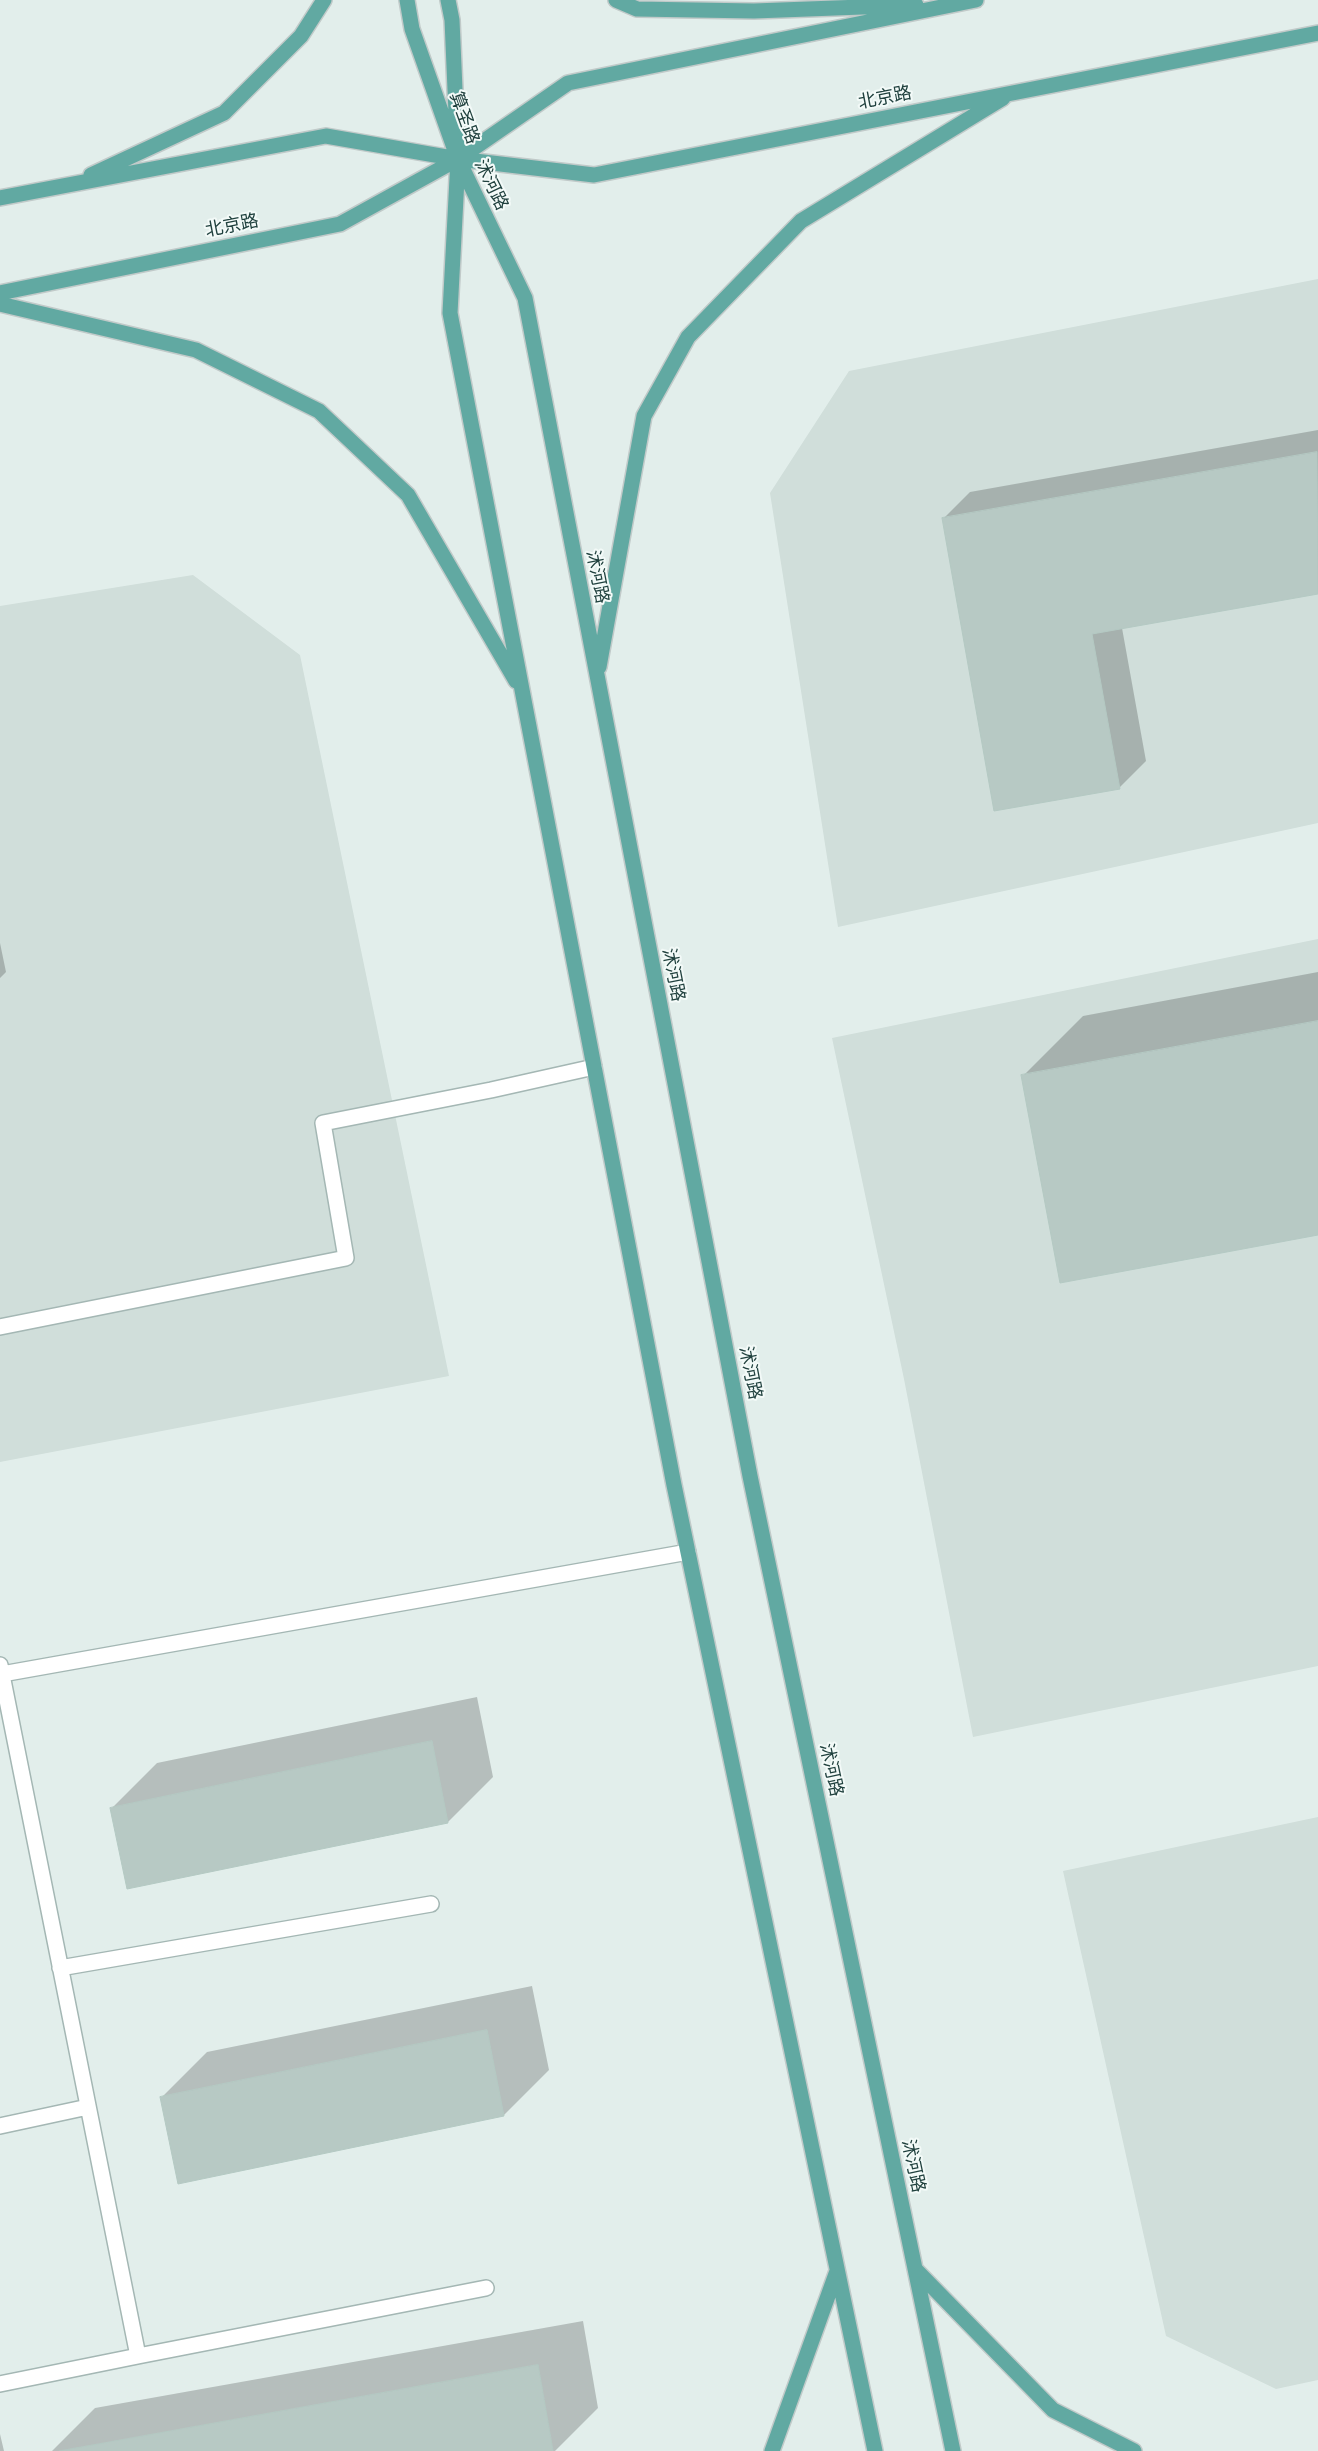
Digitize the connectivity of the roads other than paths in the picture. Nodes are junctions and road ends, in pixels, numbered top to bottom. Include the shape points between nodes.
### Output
1 (324, 0) edge
2 (407, 0) edge
3 (448, 0) edge
4 (616, 0) edge
5 (976, 0) edge
6 (960, 3) junction
7 (1318, 33) edge
8 (1013, 92) junction
9 (458, 159) junction
10 (71, 184) junction
11 (0, 198) edge
12 (0, 293) edge
13 (0, 304) edge
14 (597, 676) junction
15 (522, 691) junction
16 (594, 1067) junction
17 (0, 1327) edge
18 (688, 1552) junction
19 (1, 1670) edge
20 (6, 1726) edge
21 (431, 1904) dead end
22 (60, 1968) junction
23 (88, 2107) junction
24 (0, 2126) edge
25 (915, 2269) junction
26 (838, 2271) junction
27 (486, 2288) dead end
28 (138, 2356) junction
29 (0, 2384) edge
30 (772, 2451) edge
31 (875, 2451) edge
32 (953, 2451) edge
33 (1134, 2451) edge

1 - 10 main road via 301,36 224,112
2 - 9 main road, 算圣路 via 412,29
3 - 9 main road, 算圣路 via 452,20
4 - 6 main road via 637,9 754,11
5 - 6 main road, 北京路
6 - 9 main road, 北京路 via 568,83
7 - 8 main road, 北京路
8 - 9 main road, 北京路 via 594,175
8 - 14 main road via 801,221 688,337 644,416
9 - 10 main road, 北京路 via 326,136
9 - 12 main road, 北京路 via 340,224
9 - 14 main road, 沭河路 via 525,298
9 - 15 main road, 沭河路 via 450,314
10 - 11 main road, 北京路
13 - 15 main road via 196,350 319,411 408,495
14 - 25 main road, 沭河路 via 750,1476
15 - 16 main road, 沭河路
16 - 17 street via 323,1122 346,1258
16 - 18 main road, 沭河路
18 - 19 street
18 - 26 main road, 沭河路
19 - 20 street
20 - 22 street
21 - 22 street
22 - 23 street
23 - 24 street
23 - 28 street
25 - 32 main road, 沭河路
25 - 33 main road via 1053,2410
26 - 30 main road
26 - 31 main road, 沭河路
27 - 28 street
28 - 29 street

